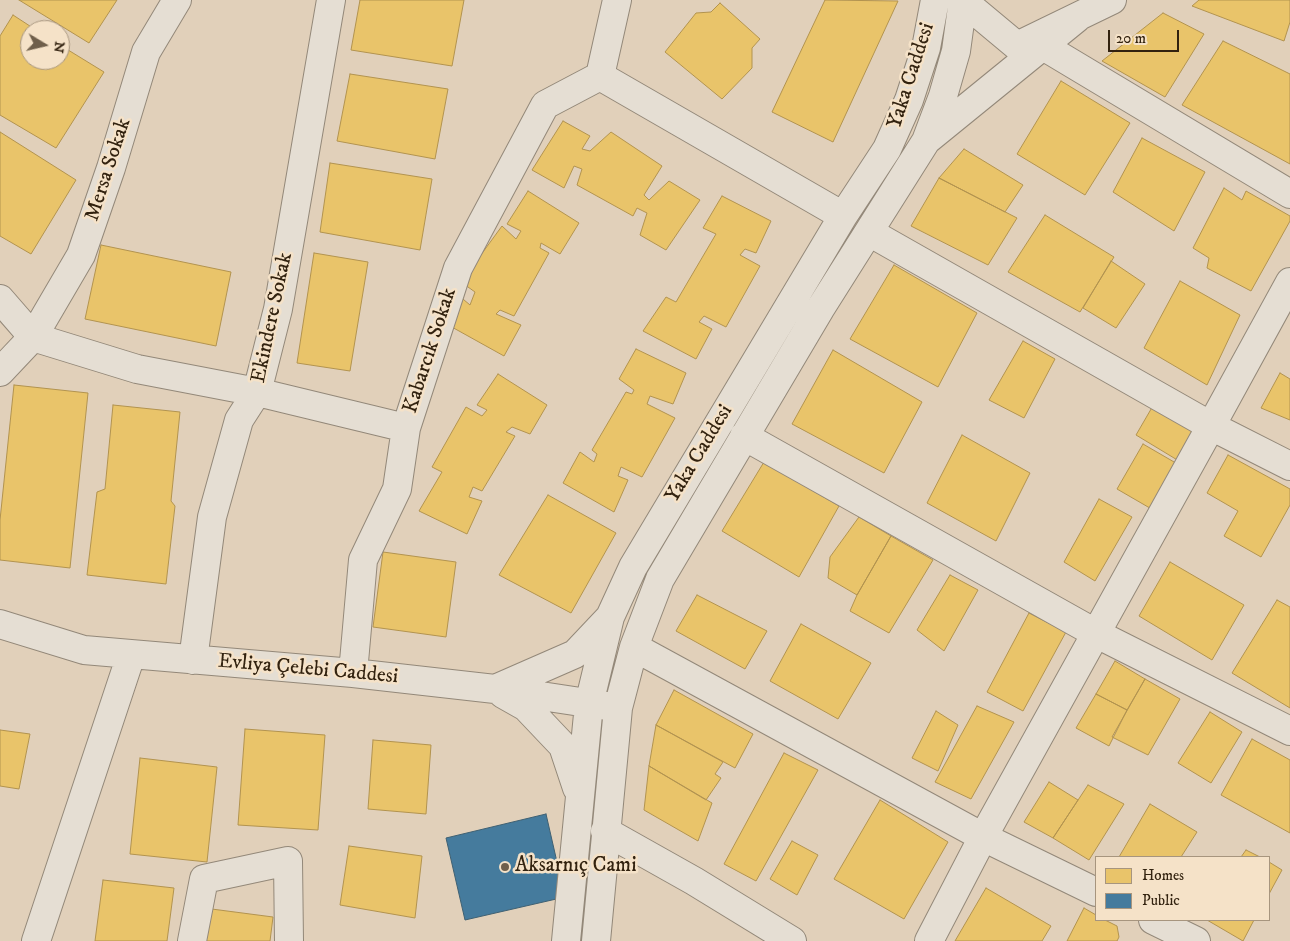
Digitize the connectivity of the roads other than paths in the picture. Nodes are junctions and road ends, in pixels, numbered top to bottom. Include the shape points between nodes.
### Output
1 (177, 0) edge
2 (331, 0) edge
3 (617, 0) edge
4 (935, 0) edge
5 (1112, 0) edge
6 (963, 1) edge
7 (1077, 18) junction
8 (1043, 46) junction
9 (600, 76) junction
10 (926, 141) junction
11 (1290, 194) edge
12 (843, 216) junction
13 (869, 232) junction
14 (1290, 282) edge
15 (0, 299) edge
16 (33, 338) junction
17 (0, 372) edge
18 (257, 392) junction
19 (1211, 426) junction
20 (406, 428) junction
21 (744, 436) junction
22 (1290, 466) edge
23 (610, 617) junction
24 (0, 624) edge
25 (1097, 634) junction
26 (634, 647) junction
27 (131, 655) junction
28 (193, 660) junction
29 (353, 673) junction
30 (495, 689) junction
31 (589, 704) junction
32 (618, 708) junction
33 (1290, 731) edge
34 (580, 800) junction
35 (605, 831) junction
36 (983, 837) junction
37 (1095, 892) edge
38 (1155, 921) edge
39 (36, 941) edge
40 (192, 941) edge
41 (288, 941) edge
42 (566, 941) edge
43 (596, 941) edge
44 (792, 941) edge
45 (929, 941) edge
46 (1196, 941) edge

1 - 16 street, Mersa Sokak via 146,52 81,255
2 - 18 street, Ekindere Sokak via 278,309
3 - 9 street
4 - 12 street, Yaka Caddesi via 926,48 909,100 887,150
5 - 7 street
6 - 7 street via 1017,46
6 - 10 street, Yaka Caddesi via 956,51
7 - 8 street
8 - 10 street
8 - 11 street
9 - 12 street
9 - 20 street, Kabarcık Sokak via 545,106 458,268
10 - 13 street, Yaka Caddesi
12 - 23 street, Yaka Caddesi via 633,567
13 - 19 street
13 - 21 street, Yaka Caddesi
14 - 19 street
15 - 16 street
16 - 17 street, Mersa Sokak
16 - 18 street via 137,369
18 - 20 street
18 - 28 street, Ekindere Sokak via 239,420 212,517
19 - 22 street
19 - 25 street
20 - 29 street, Kabarcık Sokak via 397,489 363,560
21 - 25 street
21 - 26 street, Yaka Caddesi via 660,578
23 - 30 street via 575,654
23 - 31 street, Yaka Caddesi
24 - 27 street, Evliya Çelebi Caddesi via 84,650
25 - 33 street
25 - 36 street
26 - 32 street, Yaka Caddesi
26 - 36 street
27 - 28 street, Evliya Çelebi Caddesi
27 - 39 street
28 - 29 street, Evliya Çelebi Caddesi
29 - 30 street, Evliya Çelebi Caddesi
30 - 31 street, Evliya Çelebi Caddesi
30 - 34 street via 526,707 563,746
31 - 32 street, Evliya Çelebi Caddesi
31 - 34 street, Yaka Caddesi
32 - 35 street, Yaka Caddesi
34 - 42 street, Yaka Caddesi
35 - 43 street, Yaka Caddesi
35 - 44 street
36 - 37 street
36 - 45 street
38 - 46 street
40 - 41 street via 204,879 288,862

